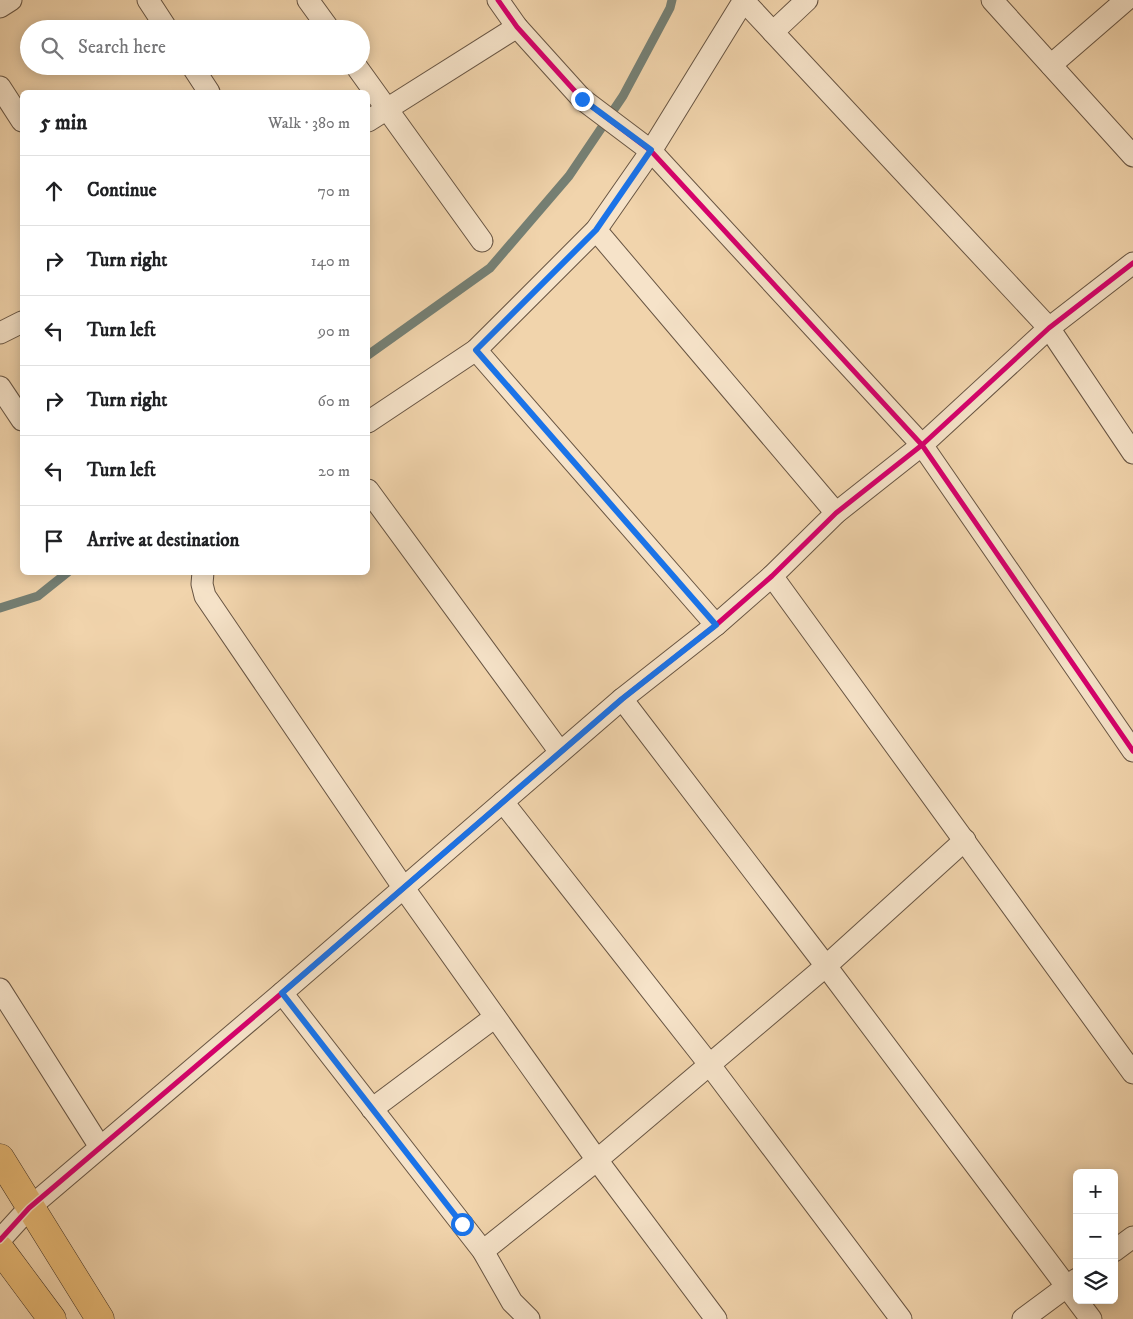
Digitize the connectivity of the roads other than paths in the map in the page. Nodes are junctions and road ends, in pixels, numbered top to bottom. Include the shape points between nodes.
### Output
1 (11, 0) edge
2 (148, 0) edge
3 (308, 0) edge
4 (498, 0) edge
5 (807, 0) edge
6 (992, 0) edge
7 (1126, 0) edge
8 (744, 1) edge
9 (0, 7) edge
10 (161, 20) edge
11 (322, 20) edge
12 (518, 27) junction
13 (773, 32) junction
14 (1051, 65) junction
15 (198, 75) edge
16 (362, 75) edge
17 (0, 87) edge
18 (208, 90) edge
19 (387, 110) junction
20 (20, 118) edge
21 (370, 120) edge
22 (651, 150) junction
23 (1133, 156) edge
24 (596, 230) junction
25 (482, 241) dead end
26 (1133, 263) edge
27 (20, 323) edge
28 (1048, 328) junction
29 (0, 333) edge
30 (476, 350) junction
31 (0, 387) edge
32 (20, 417) edge
33 (370, 421) edge
34 (922, 444) junction
35 (1133, 453) edge
36 (370, 493) edge
37 (836, 513) junction
38 (203, 575) edge
39 (772, 576) junction
40 (716, 625) junction
41 (622, 699) junction
42 (1133, 751) edge
43 (560, 752) junction
44 (502, 802) junction
45 (965, 840) junction
46 (403, 887) junction
47 (826, 966) junction
48 (0, 989) edge
49 (282, 993) junction
50 (495, 1016) junction
51 (1130, 1063) edge
52 (709, 1064) junction
53 (372, 1109) junction
54 (100, 1147) junction
55 (0, 1158) edge
56 (597, 1160) junction
57 (29, 1208) junction
58 (1133, 1237) edge
59 (0, 1240) edge
60 (1118, 1248) edge
61 (0, 1249) edge
62 (483, 1252) junction
63 (1072, 1283) edge
64 (52, 1319) edge
65 (100, 1319) edge
66 (528, 1319) edge
67 (716, 1319) edge
68 (901, 1319) edge
69 (1023, 1319) edge
70 (1091, 1319) edge

1 - 9 street
2 - 10 street
3 - 11 street
4 - 12 street
5 - 13 street
6 - 14 street
7 - 14 street
8 - 13 street
8 - 22 street
12 - 19 street
12 - 22 street via 582,99
13 - 28 street
14 - 23 street
15 - 18 street
16 - 19 street
17 - 20 street
19 - 21 street
19 - 25 street
22 - 24 street
22 - 34 street
24 - 30 street
24 - 37 street
26 - 28 street
27 - 29 street
28 - 34 street
28 - 35 street
30 - 33 street
30 - 40 street
31 - 32 street
34 - 37 street
34 - 42 street
36 - 43 street
37 - 39 street
38 - 46 street via 205,596
39 - 40 street
39 - 45 street
40 - 41 street
41 - 43 street
41 - 47 street
43 - 44 street
44 - 46 street
44 - 52 street
45 - 47 street
45 - 51 street
46 - 49 street
46 - 50 street
47 - 52 street
47 - 63 street
48 - 54 street
49 - 53 street
49 - 54 street
50 - 53 street
50 - 56 street
52 - 56 street
52 - 68 street
53 - 62 street
54 - 57 street
55 - 57 highway
56 - 62 street
56 - 67 street
57 - 59 street
57 - 65 highway
58 - 60 street
61 - 64 highway
62 - 66 street via 512,1302
63 - 69 street
63 - 70 street

